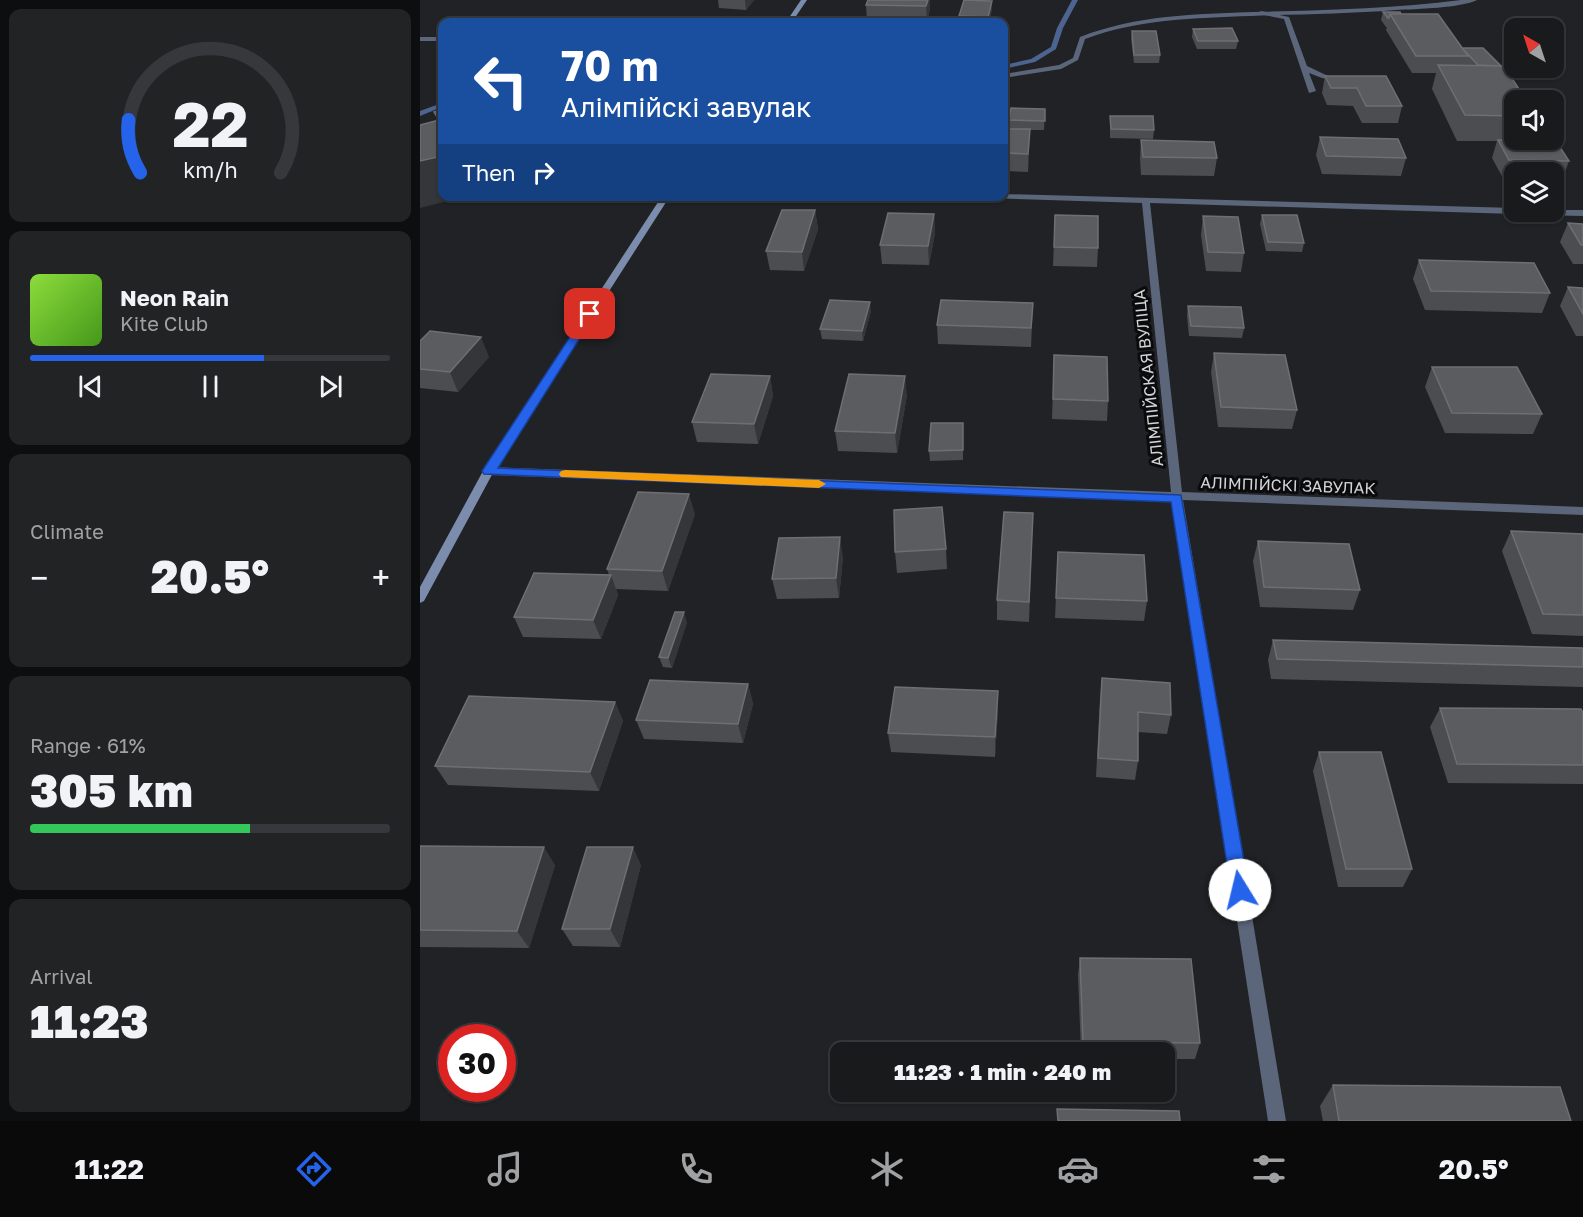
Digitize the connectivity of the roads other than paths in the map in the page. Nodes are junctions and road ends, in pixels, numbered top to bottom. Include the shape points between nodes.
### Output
1 (804, 0) edge
2 (1474, 0) edge
3 (1261, 13) junction
4 (792, 18) edge
5 (420, 39) edge
6 (438, 39) edge
7 (1304, 67) junction
8 (1008, 75) edge
9 (1350, 83) edge
10 (1312, 91) dead end
11 (1008, 197) edge
12 (1146, 200) junction
13 (663, 201) edge
14 (1504, 211) edge
15 (1564, 213) edge
16 (1583, 213) edge
17 (489, 471) junction
18 (1177, 498) junction
19 (1583, 511) edge
20 (420, 598) edge
21 (1277, 1121) edge

1 - 4 street
2 - 3 street via 1395,10
3 - 7 street via 1287,18
3 - 8 street via 1185,16 1104,28 1082,38 1076,58 1061,67
5 - 6 street
7 - 9 street
7 - 10 street
11 - 12 street
12 - 14 street
12 - 18 street, АЛІМПІЙСКАЯ ВУЛІЦА
13 - 17 street
15 - 16 street
17 - 18 street, АЛІМПІЙСКІ ЗАВУЛАК
17 - 20 street
18 - 19 street, АЛІМПІЙСКІ ЗАВУЛАК
18 - 21 street, АЛІМПІЙСКАЯ ВУЛІЦА

